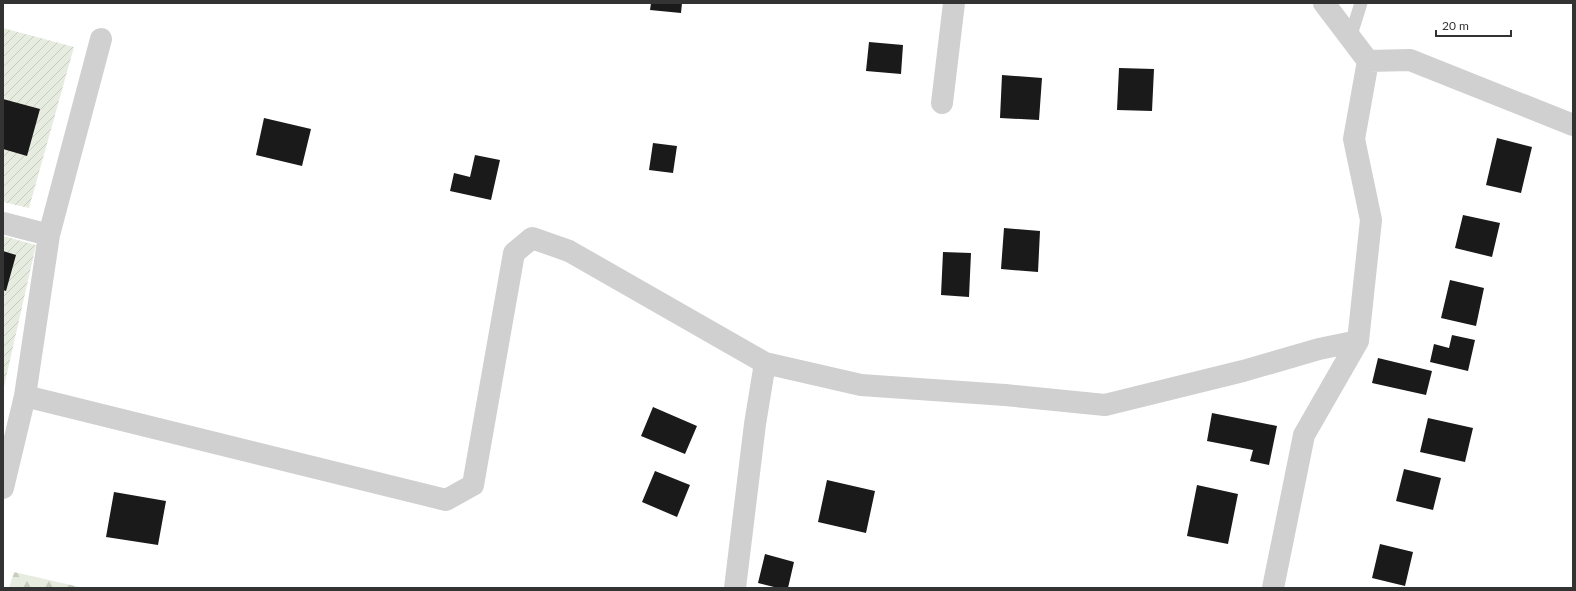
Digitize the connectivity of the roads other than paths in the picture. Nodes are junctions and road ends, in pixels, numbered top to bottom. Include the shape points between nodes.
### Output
1 (954, 3) edge
2 (1324, 3) edge
3 (1361, 3) edge
4 (1350, 38) junction
5 (101, 39) dead end
6 (1368, 61) junction
7 (942, 103) dead end
8 (1573, 125) edge
9 (3, 223) edge
10 (49, 235) junction
11 (1358, 341) junction
12 (765, 363) junction
13 (25, 396) junction
14 (3, 488) edge
15 (734, 588) edge
16 (1273, 588) edge

1 - 7 street
2 - 4 street
3 - 4 lane
4 - 6 street
5 - 10 street
6 - 8 street via 1410,60
6 - 11 street via 1354,139 1371,220
9 - 10 street
10 - 13 street
11 - 12 street via 1105,405 861,385
11 - 16 street via 1304,435
12 - 13 street via 569,251 532,238 514,253 473,485 446,500
12 - 15 street
13 - 14 street

